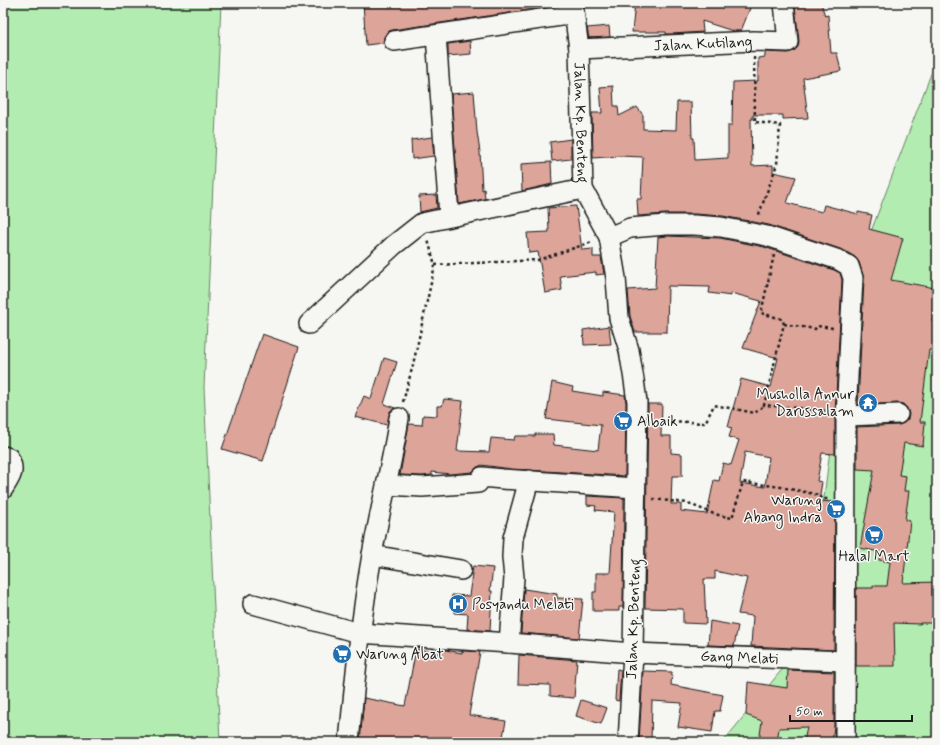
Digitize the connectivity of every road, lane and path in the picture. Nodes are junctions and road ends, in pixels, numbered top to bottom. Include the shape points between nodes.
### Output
1 (784, 3) edge
2 (574, 8) edge
3 (436, 35) junction
4 (394, 41) dead end
5 (754, 41) junction
6 (579, 49) junction
7 (583, 189) junction
8 (449, 216) junction
9 (422, 223) junction
10 (752, 232) junction
11 (609, 237) junction
12 (777, 239) junction
13 (435, 265) junction
14 (309, 324) dead end
15 (784, 324) junction
16 (850, 329) junction
17 (764, 405) junction
18 (898, 414) dead end
19 (846, 415) junction
20 (399, 418) joint
21 (637, 419) junction
22 (3, 456) edge
23 (529, 480) junction
24 (387, 485) junction
25 (3, 489) edge
26 (636, 492) junction
27 (846, 501) junction
28 (372, 555) junction
29 (461, 570) dead end
30 (253, 604) dead end
31 (359, 633) junction
32 (509, 643) junction
33 (633, 653) junction
34 (845, 662) junction
35 (348, 742) edge
36 (628, 742) edge
37 (845, 742) edge

1 - 5 street, Jalan Kutilang via 788,42
2 - 3 street
2 - 6 street, Jalan Kp. Benteng
3 - 4 street
3 - 8 street
5 - 6 street, Jalan Kutilang
5 - 10 path via 755,122 780,125 777,164
6 - 7 street, Jalan Kp. Benteng
7 - 8 street
7 - 11 street, Jalan Kp. Benteng
8 - 9 street
9 - 13 path
9 - 14 street via 394,245
10 - 11 street via 708,226 666,225 630,228
10 - 12 street
11 - 13 path via 538,260
11 - 21 street, Jalan Kp. Benteng via 619,318 634,380
12 - 15 path via 761,313 782,319
12 - 16 street via 839,260 849,266 853,278
13 - 20 path
15 - 16 path via 815,329 817,326
15 - 17 path
16 - 19 street
17 - 19 path
17 - 21 path via 756,413 714,405 705,423
18 - 19 street
19 - 27 street
20 - 24 street
21 - 26 street, Jalan Kp. Benteng
22 - 25 street via 9,458 13,466 12,474
23 - 24 street via 482,477 478,483 422,487
23 - 26 street
23 - 32 street via 513,538 514,578
24 - 28 street
26 - 27 path via 687,503 732,518 743,482 820,495 822,499
26 - 33 street, Jalan Kp. Benteng
27 - 34 street
28 - 29 street
28 - 31 street
30 - 31 street, Gang Melati
31 - 32 street, Gang Melati
31 - 35 street
32 - 33 street, Gang Melati
33 - 34 street, Gang Melati
33 - 36 street, Jalan Kp. Benteng
34 - 37 street

